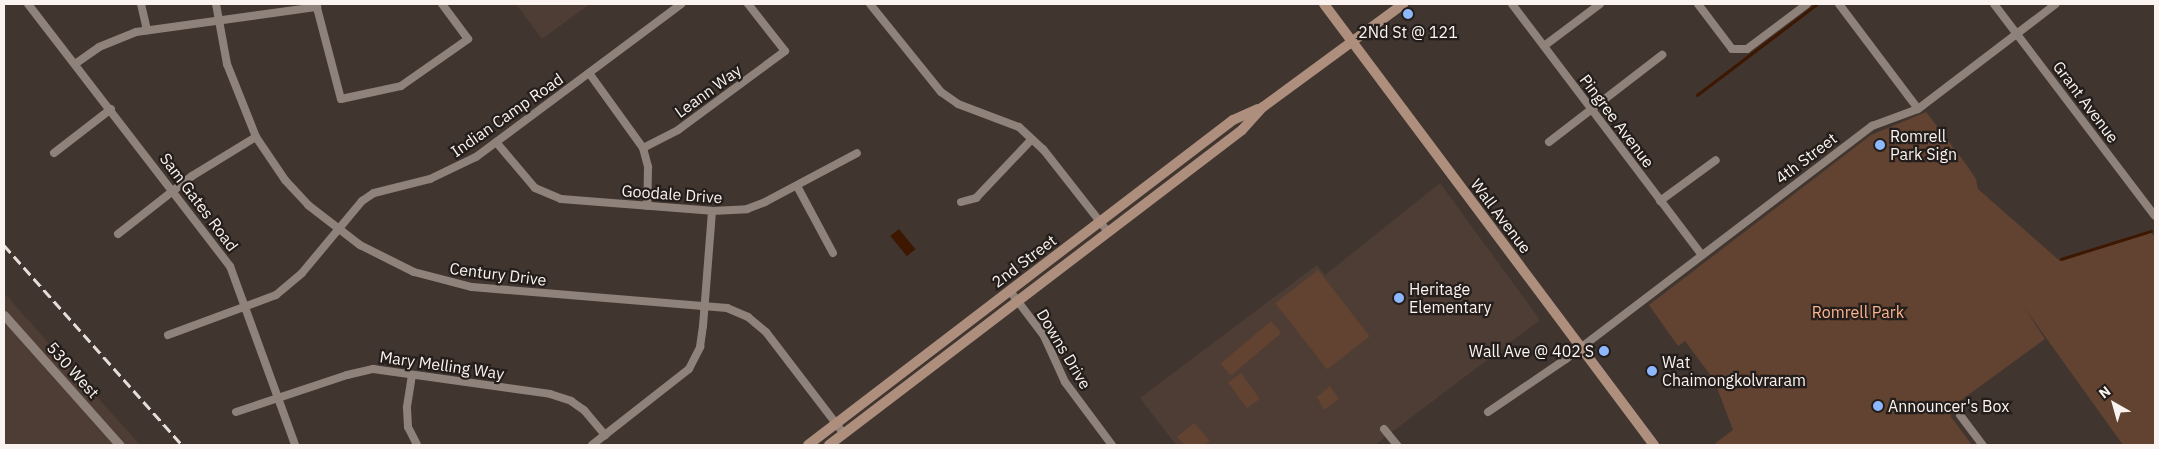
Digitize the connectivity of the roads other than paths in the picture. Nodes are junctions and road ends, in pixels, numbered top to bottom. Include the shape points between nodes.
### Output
1 (28, 4) edge
2 (141, 4) edge
3 (216, 4) edge
4 (442, 4) edge
5 (681, 4) edge
6 (748, 4) edge
7 (870, 4) edge
8 (1324, 4) edge
9 (1403, 4) edge
10 (1512, 4) edge
11 (1600, 4) edge
12 (1698, 4) edge
13 (1790, 4) edge
14 (1807, 4) edge
15 (1838, 4) edge
16 (1994, 4) edge
17 (2056, 4) edge
18 (316, 5) edge
19 (1796, 11) junction
20 (218, 22) junction
21 (146, 30) junction
22 (2016, 33) junction
23 (1352, 41) junction
24 (1544, 46) junction
25 (1662, 55) dead end
26 (75, 64) junction
27 (589, 73) junction
28 (1263, 107) junction
29 (111, 109) junction
30 (1591, 109) junction
31 (1918, 109) junction
32 (256, 137) junction
33 (1032, 138) junction
34 (496, 142) junction
35 (1548, 142) dead end
36 (643, 148) junction
37 (54, 152) dead end
38 (857, 153) dead end
39 (1716, 160) dead end
40 (796, 186) junction
41 (174, 190) junction
42 (960, 202) dead end
43 (1660, 202) junction
44 (647, 206) junction
45 (712, 211) junction
46 (2155, 216) edge
47 (1100, 222) junction
48 (337, 229) junction
49 (1108, 232) junction
50 (118, 234) dead end
51 (833, 254) dead end
52 (1701, 254) junction
53 (1010, 291) junction
54 (1018, 301) junction
55 (704, 305) junction
56 (246, 308) junction
57 (4, 315) edge
58 (168, 335) dead end
59 (1581, 348) junction
60 (412, 375) junction
61 (278, 398) junction
62 (236, 412) dead end
63 (1488, 412) dead end
64 (1960, 415) dead end
65 (836, 424) junction
66 (1384, 429) dead end
67 (844, 434) junction
68 (605, 435) junction
69 (120, 445) edge
70 (294, 445) edge
71 (417, 445) edge
72 (592, 445) edge
73 (808, 445) edge
74 (829, 445) edge
75 (1112, 445) edge
76 (1397, 445) edge
77 (1654, 445) edge
78 (1983, 445) edge

1 - 26 street, Sam Gates Road
2 - 21 street
3 - 20 street, Century Drive
4 - 18 street via 468,39 401,86 341,100
5 - 27 street, Indian Camp Road
6 - 36 street, Leann Way via 785,51 678,130
7 - 33 street via 941,92 958,104 1019,126
8 - 23 main road, Wall Avenue
9 - 23 main road, 2nd Street
10 - 24 street, Pingree Avenue
11 - 24 street
12 - 19 street via 1732,49 1747,50
13 - 19 street
14 - 19 street
15 - 31 street
16 - 22 street, Grant Avenue
17 - 22 street, 4th Street
18 - 20 street
20 - 21 street
20 - 32 street, Century Drive via 231,78
21 - 26 street via 117,38
22 - 31 street, 4th Street
22 - 46 street, Grant Avenue
23 - 28 main road, 2nd Street
23 - 59 main road, Wall Avenue
24 - 30 street, Pingree Avenue
25 - 30 street
26 - 29 street, Sam Gates Road
27 - 34 street, Indian Camp Road
27 - 36 street
28 - 47 main road, 2nd Street via 1234,120
28 - 49 main road, 2nd Street via 1242,130
29 - 37 street
29 - 41 street, Sam Gates Road
30 - 35 street
30 - 43 street, Pingree Avenue
31 - 52 street, 4th Street via 1872,126
32 - 41 street via 209,164
32 - 48 street, Century Drive via 285,180
33 - 42 street via 976,198
33 - 47 street
34 - 44 street, Goodale Drive via 524,178 548,194 576,201
34 - 48 street, Indian Camp Road via 453,170 374,193 352,210
36 - 44 street via 648,167
38 - 40 street, Goodale Drive
39 - 43 street
40 - 45 street, Goodale Drive via 747,210
40 - 51 street
41 - 50 street
41 - 56 street, Sam Gates Road via 230,266
43 - 52 street, Pingree Avenue
44 - 45 street, Goodale Drive
45 - 55 street
47 - 49 street
47 - 53 main road, 2nd Street
48 - 55 street, Century Drive via 399,265 465,286
48 - 56 street, Indian Camp Road via 291,284
49 - 54 main road, 2nd Street
52 - 59 street, 4th Street
53 - 54 street, Downs Drive
53 - 65 main road, 2nd Street
54 - 67 main road, 2nd Street
54 - 75 street, Downs Drive via 1044,336 1065,382
55 - 65 street, Century Drive via 727,308 748,317 766,332
55 - 68 street via 700,347 689,369
56 - 58 street, Indian Camp Road
56 - 61 street, Sam Gates Road
57 - 69 street, 530 West
59 - 63 street, 4th Street
59 - 77 main road, Wall Avenue
60 - 61 street, Mary Melling Way via 360,371
60 - 68 street, Mary Melling Way via 557,396 584,410
60 - 71 street via 406,408 408,427
61 - 62 street, Mary Melling Way
61 - 70 street, Sam Gates Road
64 - 78 street
65 - 67 street, Century Drive
65 - 73 main road, 2nd Street
66 - 76 street
67 - 74 main road, 2nd Street
68 - 72 street

